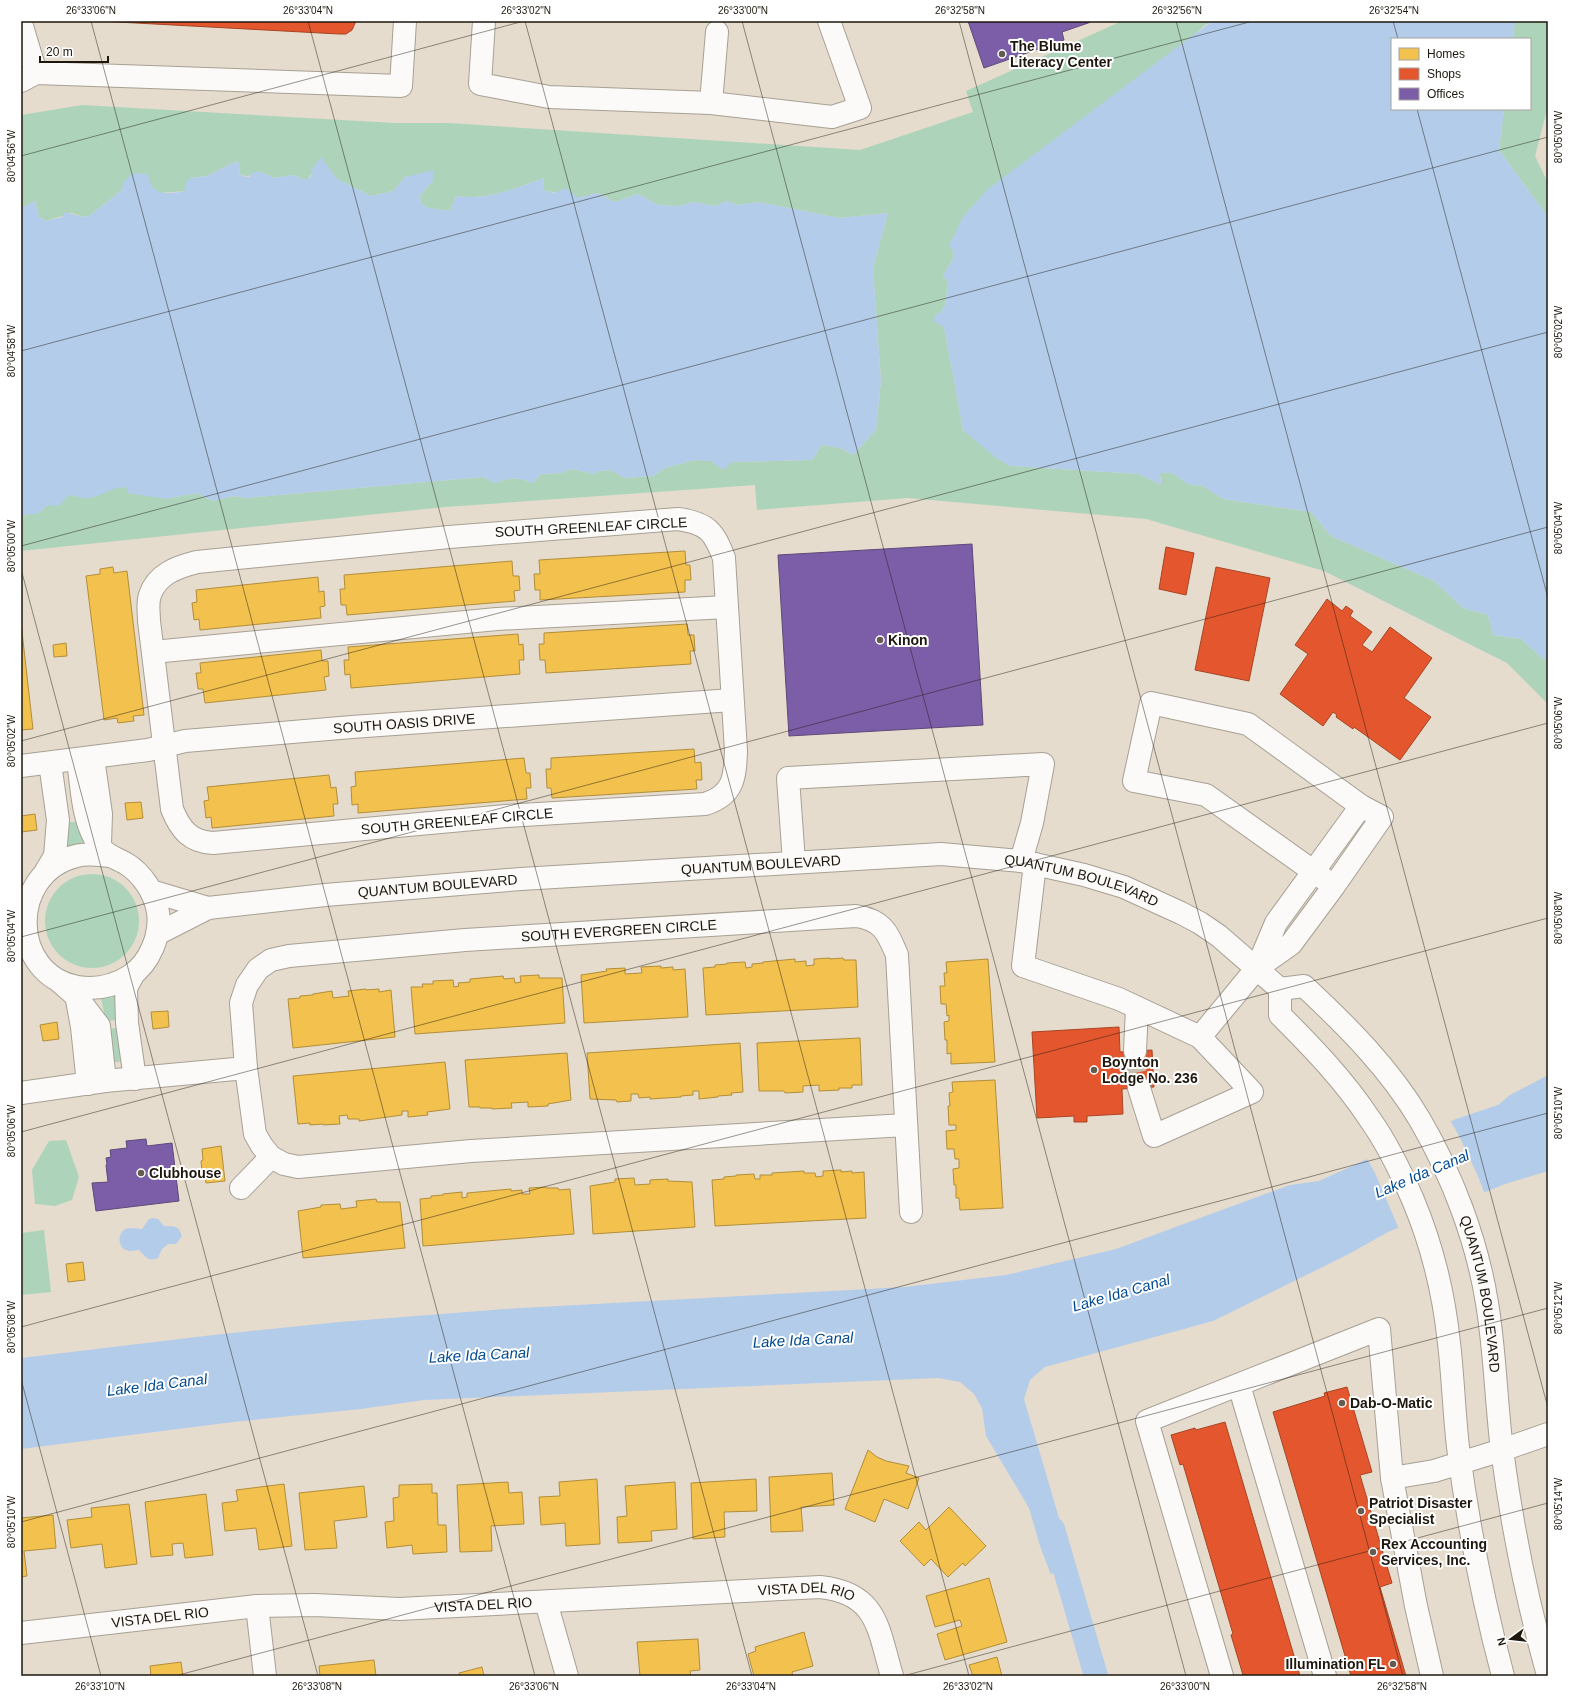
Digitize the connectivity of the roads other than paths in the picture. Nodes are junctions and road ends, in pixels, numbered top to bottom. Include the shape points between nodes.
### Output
1 (405, 21) edge
2 (484, 21) edge
3 (829, 21) edge
4 (21, 23) edge
5 (717, 32) dead end
6 (28, 77) edge
7 (711, 103) junction
8 (727, 607) junction
9 (153, 652) junction
10 (732, 700) junction
11 (164, 746) junction
12 (86, 759) junction
13 (50, 763) junction
14 (21, 766) edge
15 (1361, 806) junction
16 (105, 852) junction
17 (794, 862) junction
18 (1028, 863) junction
19 (46, 870) junction
20 (1312, 872) junction
21 (1334, 886) junction
22 (151, 891) junction
23 (24, 906) edge
24 (208, 908) junction
25 (157, 934) junction
26 (21, 946) edge
27 (37, 961) junction
28 (1257, 968) junction
29 (134, 973) junction
30 (58, 980) junction
31 (1280, 989) junction
32 (1137, 1008) junction
33 (1200, 1037) junction
34 (1135, 1051) tunnel mouth
35 (246, 1068) junction
36 (135, 1079) junction
37 (96, 1083) junction
38 (1139, 1088) tunnel mouth
39 (21, 1093) edge
40 (905, 1125) junction
41 (271, 1157) junction
42 (241, 1188) dead end
43 (911, 1212) dead end
44 (1239, 1385) junction
45 (1548, 1434) edge
46 (1502, 1450) junction
47 (1460, 1463) junction
48 (1392, 1478) junction
49 (546, 1602) junction
50 (257, 1606) junction
51 (21, 1633) edge
52 (1548, 1675) edge
53 (265, 1676) edge
54 (568, 1676) edge
55 (892, 1676) edge
56 (1222, 1676) edge
57 (1325, 1676) edge
58 (1432, 1676) edge
59 (1503, 1676) edge

1 - 6 street via 401,86
2 - 7 street via 480,84 549,97
3 - 7 street via 860,108 832,117
4 - 6 street
5 - 7 street
8 - 9 street via 497,620
8 - 9 street, SOUTH GREENLEAF CIRCLE via 724,558 717,540 707,528 694,521 678,519 449,536 197,562 167,572 156,582 149,596
8 - 10 street, SOUTH GREENLEAF CIRCLE
9 - 11 street, SOUTH GREENLEAF CIRCLE
10 - 11 street, SOUTH OASIS DRIVE via 344,728 185,741
10 - 11 street, SOUTH GREENLEAF CIRCLE via 735,772 732,783 725,792 717,800 705,804 506,816 213,843 201,842 187,834 177,823 172,808
11 - 12 street, SOUTH OASIS DRIVE
12 - 13 street, SOUTH OASIS DRIVE
12 - 16 street via 85,816
13 - 14 street, SOUTH OASIS DRIVE
13 - 19 street via 58,820 55,856
15 - 20 street
15 - 20 street via 1248,724 1151,703 1134,781 1206,795
15 - 21 street via 1382,817
16 - 19 street via 77,856
16 - 22 street via 139,874
17 - 18 street, QUANTUM BOULEVARD via 941,854
17 - 18 street via 788,778 1043,764 1032,823
17 - 24 street, QUANTUM BOULEVARD via 513,879
18 - 28 street, QUANTUM BOULEVARD via 1104,880 1181,912 1219,936
18 - 32 street via 1023,966
19 - 23 street
20 - 21 street
20 - 28 street via 1272,929
21 - 28 street via 1291,944
22 - 24 street, QUANTUM BOULEVARD
22 - 25 street via 158,912
23 - 27 street via 28,943
24 - 25 street, QUANTUM BOULEVARD
25 - 29 street via 149,955
26 - 27 street
27 - 30 street
28 - 31 street, QUANTUM BOULEVARD
28 - 33 street
29 - 30 street via 118,983 103,987 72,986
29 - 36 street via 126,988 127,1023
30 - 37 street via 76,996
31 - 46 street, QUANTUM BOULEVARD via 1304,986 1347,1027 1408,1101 1435,1147 1470,1235 1487,1303
31 - 47 street via 1280,1015 1319,1054 1370,1118 1396,1163 1413,1201 1431,1251 1442,1297 1449,1341
32 - 33 street
32 - 34 street
33 - 38 street via 1252,1092 1154,1136
35 - 36 street
35 - 40 street, SOUTH EVERGREEN CIRCLE via 241,1003 247,985 258,969 271,960 289,956 465,940 856,916 870,918 882,926 891,939 897,955
35 - 41 street, SOUTH EVERGREEN CIRCLE via 255,1134
36 - 37 street
37 - 39 street
40 - 41 street, SOUTH EVERGREEN CIRCLE via 471,1151 298,1167 284,1164
40 - 43 street, SOUTH EVERGREEN CIRCLE
41 - 42 street
44 - 48 street via 1379,1329
44 - 56 street via 1147,1421
44 - 57 street
45 - 46 street
46 - 47 street
46 - 52 street, QUANTUM BOULEVARD via 1531,1614
47 - 48 street via 1434,1471
47 - 59 street via 1473,1544
48 - 58 street
49 - 50 street, VISTA DEL RIO via 400,1609 316,1605
49 - 54 street
49 - 55 street, VISTA DEL RIO via 820,1587 837,1589 854,1595 876,1622
50 - 51 street, VISTA DEL RIO
50 - 53 street

